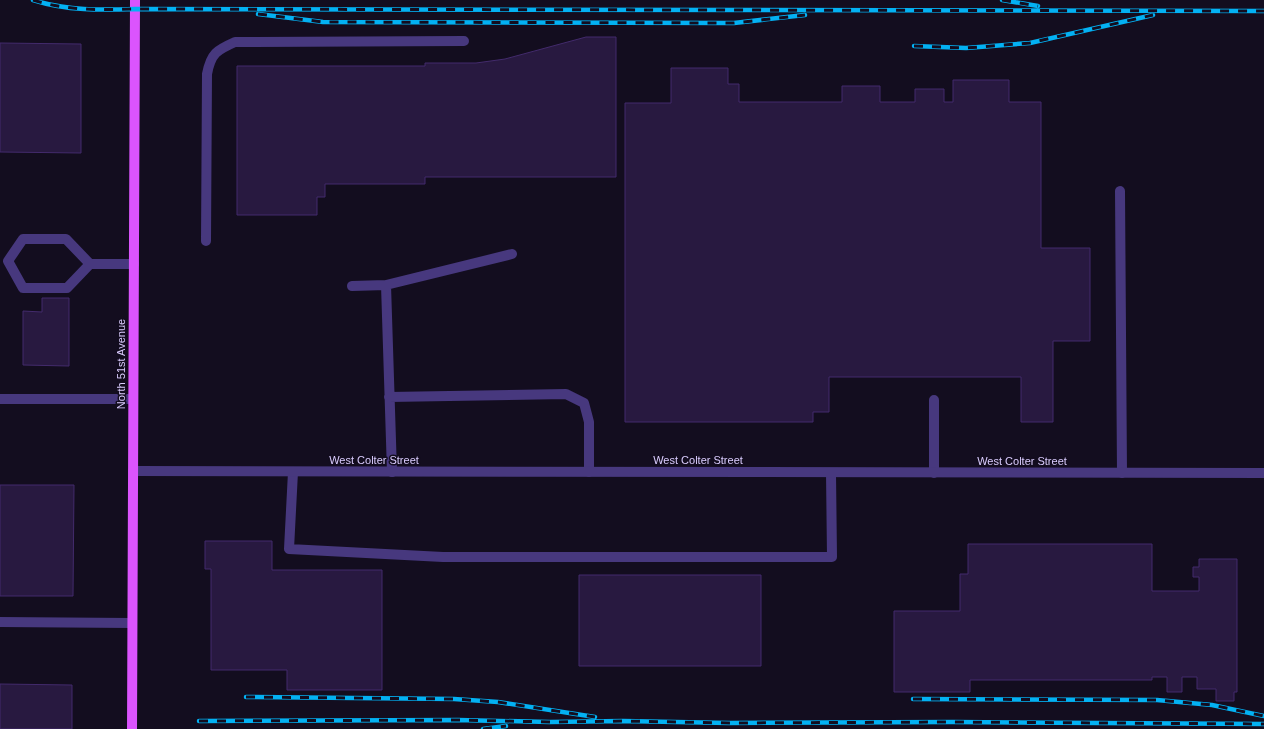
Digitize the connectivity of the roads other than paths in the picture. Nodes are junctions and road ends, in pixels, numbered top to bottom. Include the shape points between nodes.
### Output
1 (135, 0) edge
2 (464, 41) dead end
3 (1120, 192) dead end
4 (206, 241) dead end
5 (512, 254) dead end
6 (4, 261) edge
7 (90, 264) junction
8 (134, 264) junction
9 (386, 285) junction
10 (352, 286) dead end
11 (389, 397) junction
12 (0, 399) edge
13 (133, 399) junction
14 (934, 400) dead end
15 (133, 471) junction
16 (293, 472) junction
17 (392, 472) junction
18 (590, 472) junction
19 (831, 473) junction
20 (934, 473) junction
21 (1122, 473) junction
22 (1264, 473) edge
23 (0, 622) edge
24 (132, 623) junction
25 (132, 729) edge

1 - 8 main road, North 51st Avenue
2 - 4 street via 235,42 218,50 209,61 207,74
3 - 21 street
5 - 9 street
6 - 7 street via 23,239 66,239
6 - 7 street via 23,288 67,288
7 - 8 street
8 - 13 main road, North 51st Avenue
9 - 10 street
9 - 11 street
11 - 17 street
11 - 18 street via 566,394 584,402 590,422
12 - 13 street
13 - 15 main road, North 51st Avenue
14 - 20 street
15 - 16 street, West Colter Street
15 - 24 main road, North 51st Avenue
16 - 17 street, West Colter Street
16 - 19 street via 289,549 443,557 592,558 832,557
17 - 18 street, West Colter Street
18 - 19 street, West Colter Street
19 - 20 street, West Colter Street
20 - 21 street, West Colter Street
21 - 22 street, West Colter Street
23 - 24 street
24 - 25 main road, North 51st Avenue

